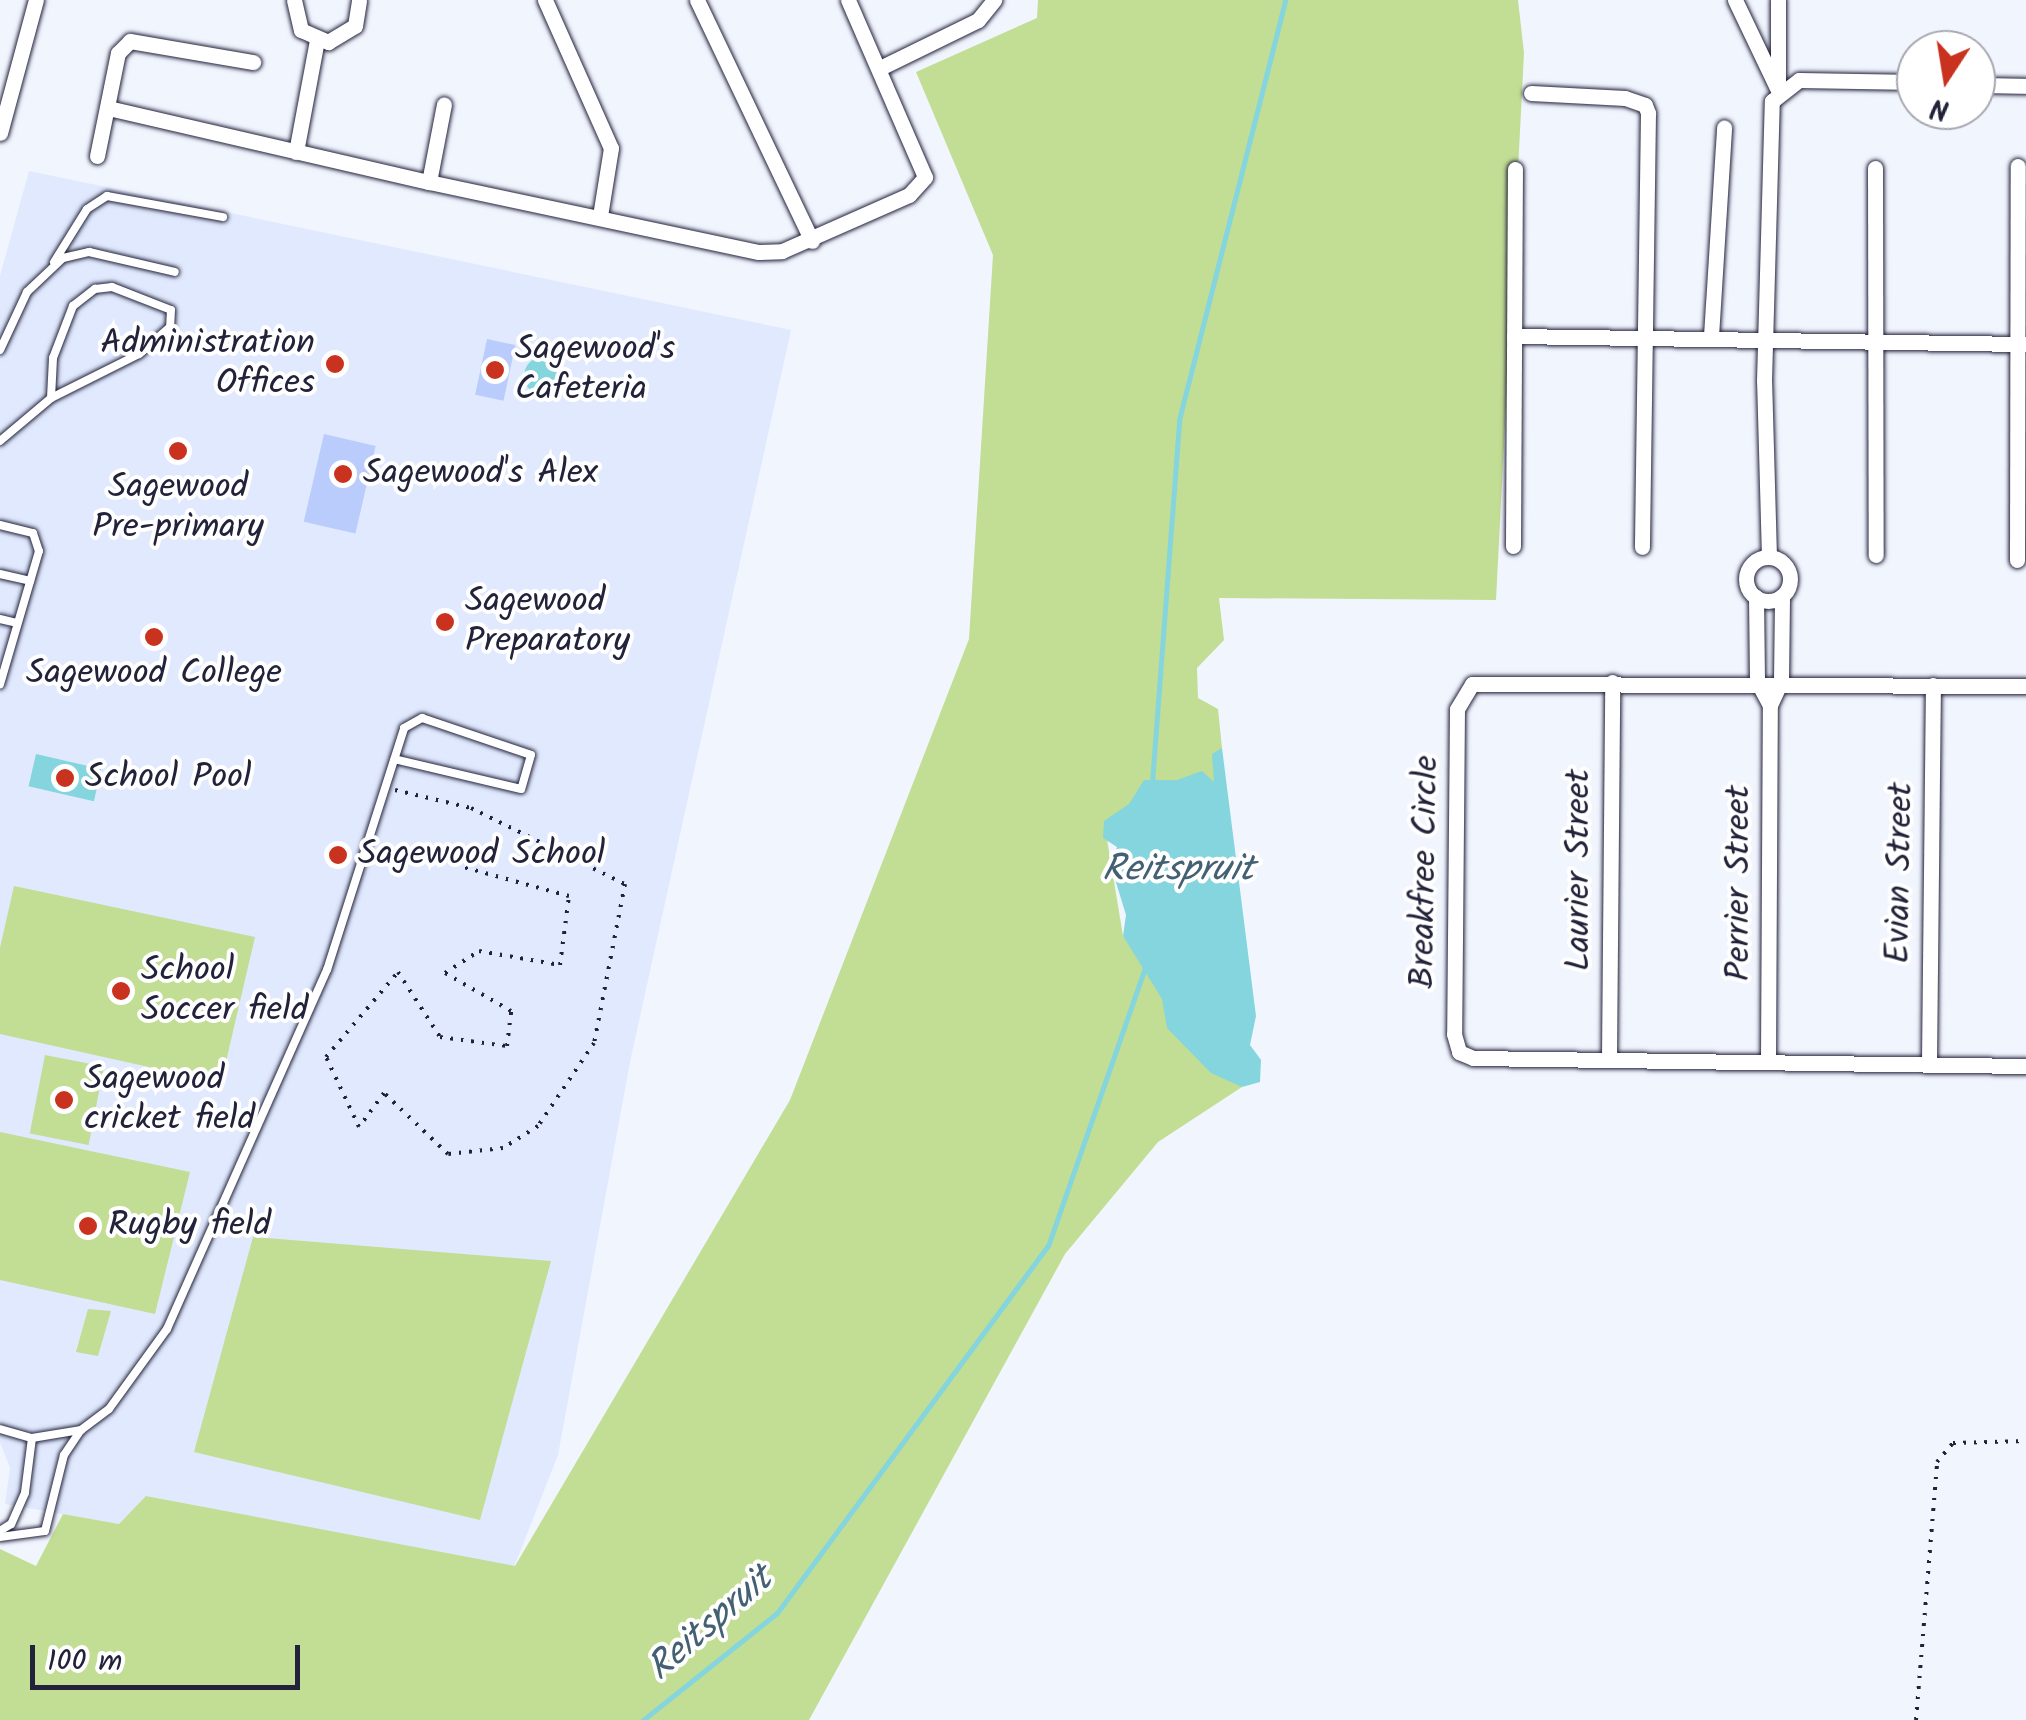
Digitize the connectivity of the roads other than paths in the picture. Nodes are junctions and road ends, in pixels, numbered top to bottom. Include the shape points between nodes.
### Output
1 (36, 0) edge
2 (294, 0) edge
3 (359, 0) edge
4 (545, 0) edge
5 (697, 0) edge
6 (848, 0) edge
7 (994, 0) edge
8 (1735, 0) edge
9 (1778, 0) edge
10 (317, 40) junction
11 (253, 62) dead end
12 (882, 67) junction
13 (1896, 81) edge
14 (1996, 85) edge
15 (2026, 86) edge
16 (1778, 90) junction
17 (1531, 93) dead end
18 (444, 104) dead end
19 (108, 108) junction
20 (1724, 127) dead end
21 (0, 133) edge
22 (296, 152) junction
23 (98, 156) dead end
24 (2018, 166) dead end
25 (1875, 168) dead end
26 (1515, 169) dead end
27 (430, 182) junction
28 (600, 216) junction
29 (223, 218) dead end
30 (812, 241) junction
31 (54, 262) junction
32 (175, 272) dead end
33 (1514, 336) junction
34 (1644, 336) junction
35 (1710, 336) junction
36 (1765, 338) junction
37 (1872, 339) junction
38 (2021, 343) edge
39 (0, 350) edge
40 (51, 398) junction
41 (0, 441) edge
42 (0, 525) edge
43 (1513, 546) dead end
44 (1642, 547) dead end
45 (1876, 555) dead end
46 (1768, 557) junction
47 (2016, 560) dead end
48 (0, 574) edge
49 (30, 581) junction
50 (1782, 596) junction
51 (1756, 597) junction
52 (0, 619) edge
53 (17, 623) junction
54 (2, 672) edge
55 (1757, 681) junction
56 (1780, 681) junction
57 (1612, 682) junction
58 (0, 684) edge
59 (1932, 685) junction
60 (2026, 686) edge
61 (1770, 705) junction
62 (394, 759) junction
63 (1609, 1057) junction
64 (1768, 1061) junction
65 (1929, 1062) junction
66 (2026, 1066) edge
67 (0, 1429) edge
68 (81, 1430) junction
69 (32, 1438) junction
70 (0, 1534) edge

1 - 21 street
2 - 10 street via 296,22
3 - 10 street via 348,34
4 - 28 street via 611,148
5 - 30 street
6 - 12 street
7 - 12 street via 978,20
8 - 16 street
9 - 16 street
10 - 22 street
11 - 19 street via 130,41 118,53
12 - 30 street via 926,177 920,189
13 - 16 street via 1799,80
14 - 15 street
16 - 36 street via 1770,120
17 - 34 street via 1645,105
18 - 27 street
19 - 22 street
19 - 23 street
20 - 35 street
22 - 27 street
24 - 38 street
25 - 37 street
26 - 33 street
27 - 28 street
28 - 30 street via 759,252
29 - 31 lane via 107,196 87,209
31 - 32 lane via 89,252
31 - 39 lane via 27,292
33 - 34 street
33 - 43 street
34 - 35 street
34 - 44 street
35 - 36 street
36 - 37 street
36 - 46 street
37 - 38 street
37 - 45 street
38 - 47 street
40 - 40 lane via 67,316 95,290 127,291 171,310 170,328 139,354
40 - 41 lane
42 - 49 lane via 39,540
46 - 50 street via 1788,569 1790,584
46 - 51 street via 1748,572
48 - 49 lane
49 - 53 lane
50 - 51 street
50 - 56 street, Perrier Street
51 - 55 street, Perrier Street
52 - 53 lane
53 - 54 lane
54 - 58 lane
55 - 56 street, Breakfree Circle
55 - 57 street, Breakfree Circle
55 - 61 street, Perrier Street
56 - 59 street, Breakfree Circle
56 - 61 street, Perrier Street
57 - 63 street, Laurier Street
57 - 63 street, Breakfree Circle via 1484,681 1462,692 1454,1034 1459,1052 1473,1058
59 - 60 street, Breakfree Circle
59 - 65 street, Evian Street
61 - 64 street, Perrier Street
62 - 62 lane via 404,728 422,718 531,754 521,789
62 - 68 lane via 327,970 166,1329 109,1410
63 - 64 street, Breakfree Circle
64 - 65 street, Breakfree Circle
65 - 66 street, Breakfree Circle
67 - 69 lane
68 - 69 lane
68 - 70 lane via 64,1455 44,1530
69 - 70 lane via 24,1493

